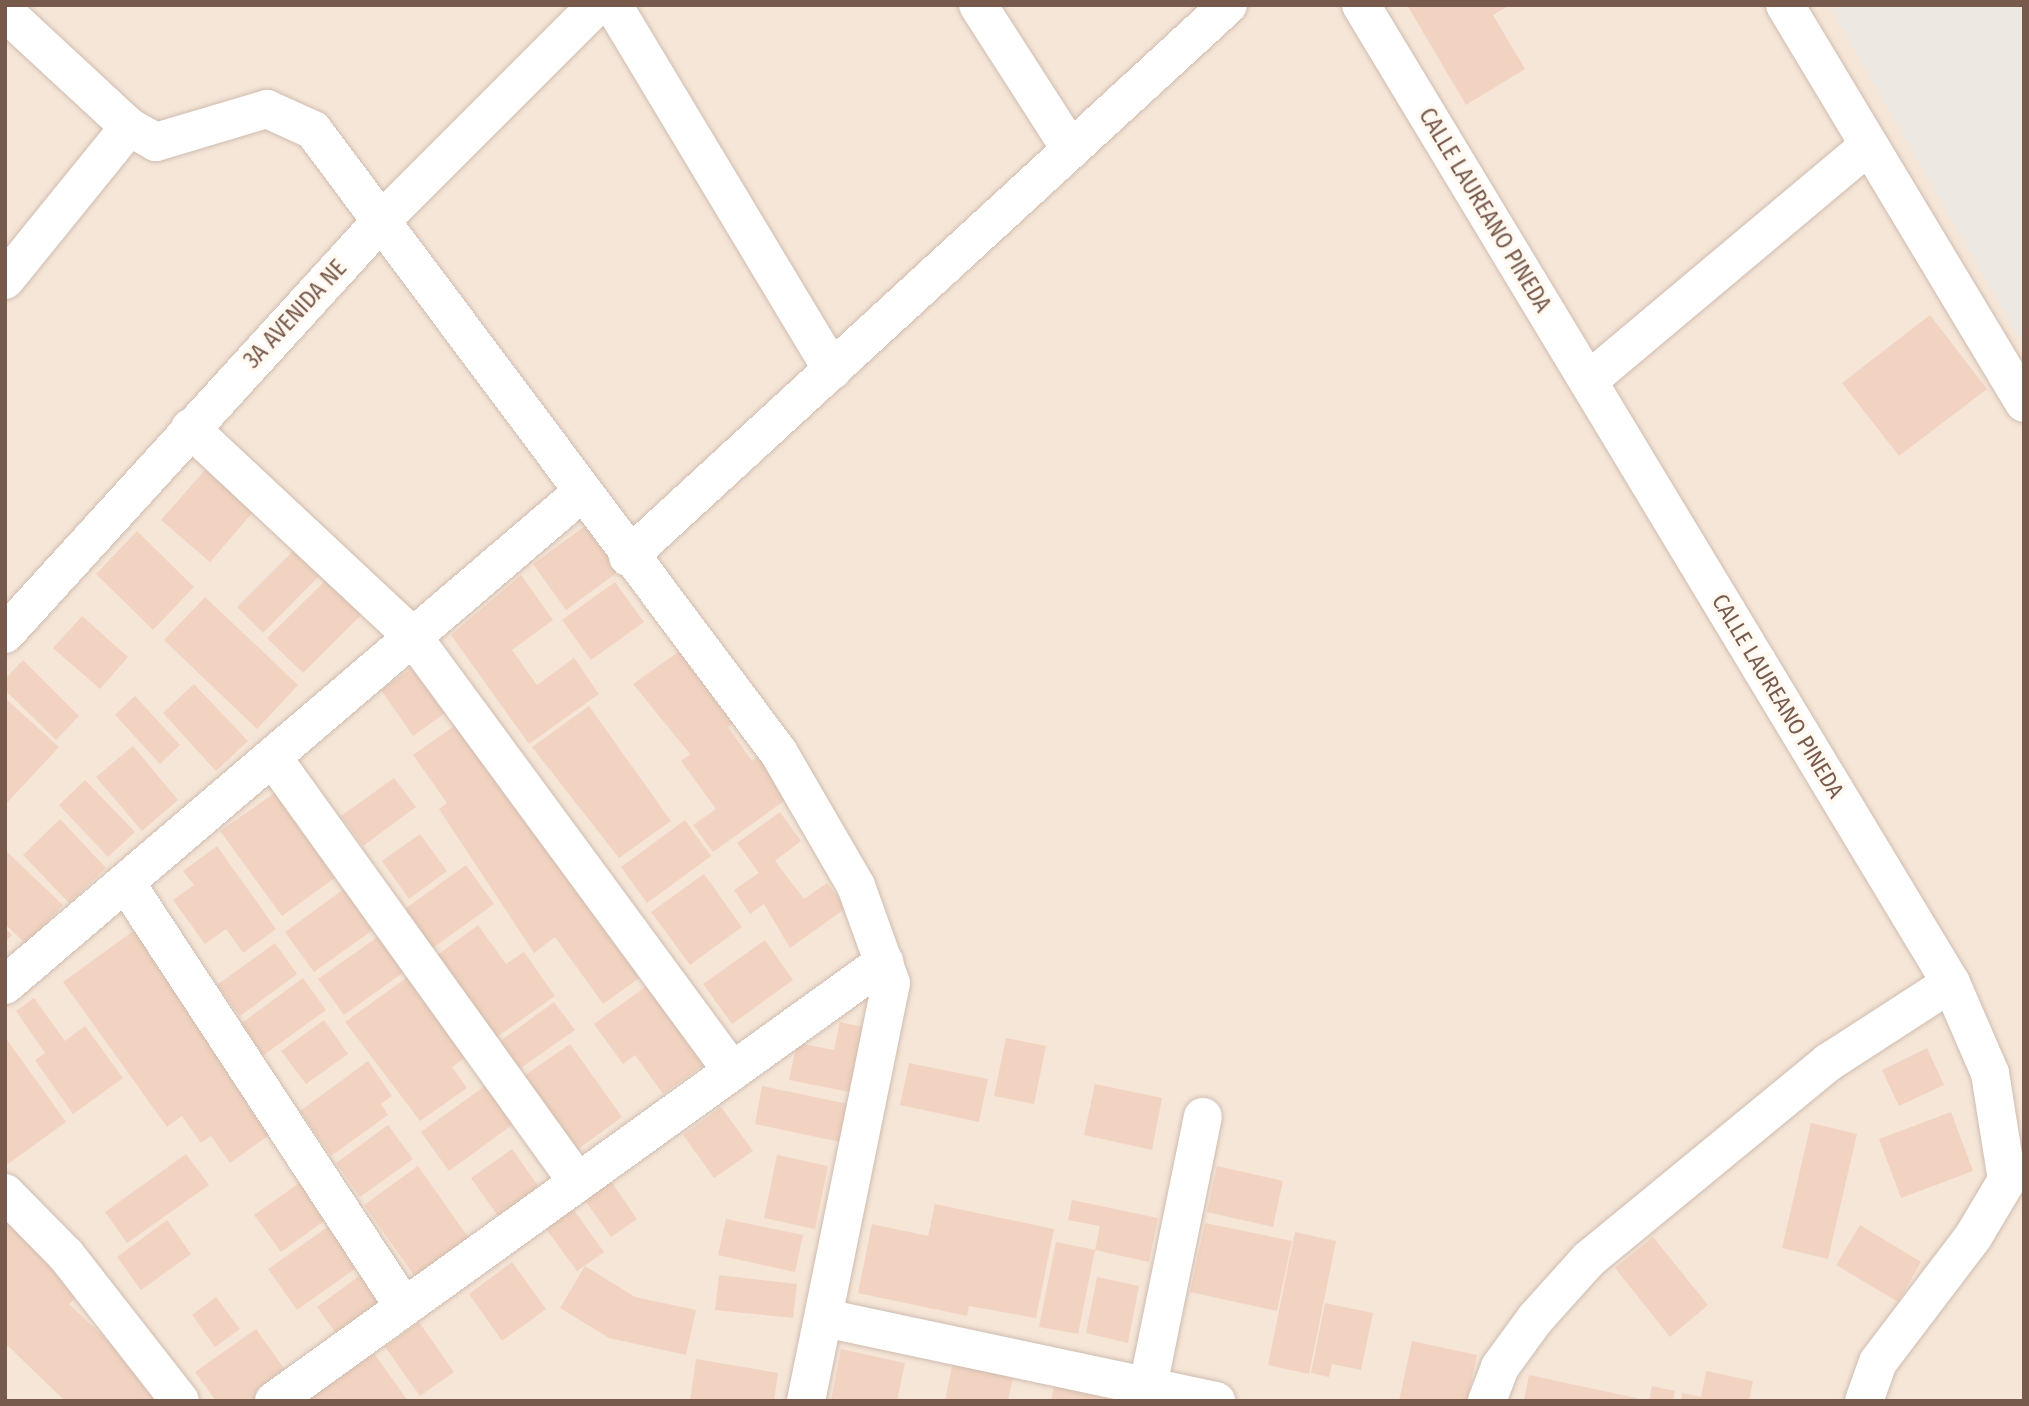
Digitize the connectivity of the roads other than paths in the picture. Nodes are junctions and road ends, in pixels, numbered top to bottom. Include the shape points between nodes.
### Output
1 (597, 5) edge
2 (613, 5) edge
3 (978, 5) edge
4 (1227, 5) edge
5 (1361, 5) edge
6 (1785, 5) edge
7 (5, 12) edge
8 (129, 127) junction
9 (1866, 148) junction
10 (1071, 150) junction
11 (384, 218) junction
12 (5, 280) edge
13 (832, 370) junction
14 (1588, 381) junction
15 (2024, 403) edge
16 (190, 428) junction
17 (580, 494) junction
18 (628, 557) junction
19 (5, 634) edge
20 (413, 637) junction
21 (272, 758) junction
22 (126, 883) junction
23 (884, 962) junction
24 (1951, 983) junction
25 (5, 985) edge
26 (730, 1068) junction
27 (1203, 1117) dead end
28 (576, 1180) junction
29 (5, 1193) edge
30 (404, 1307) junction
31 (825, 1318) junction
32 (1147, 1394) edge
33 (180, 1401) edge
34 (274, 1401) edge
35 (806, 1401) edge
36 (1216, 1401) edge
37 (1487, 1401) edge
38 (1864, 1401) edge

1 - 11 street, 3A AVENIDA NE
2 - 13 street
3 - 10 street
4 - 10 street
5 - 14 street, CALLE LAUREANO PINEDA
6 - 9 street
7 - 8 street
8 - 11 street via 156,142 267,109 289,114 313,130
8 - 12 street
9 - 14 street
9 - 15 street
10 - 13 street
11 - 16 street, 3A AVENIDA NE
11 - 17 street
13 - 18 street
14 - 24 street, CALLE LAUREANO PINEDA
16 - 19 street, 3A AVENIDA NE
16 - 20 street
17 - 18 street
17 - 20 street
18 - 23 street via 779,754 856,886
20 - 21 street
20 - 26 street
21 - 22 street
21 - 28 street
22 - 25 street
22 - 30 street
23 - 26 street
23 - 31 street via 891,983
24 - 37 street via 1829,1062 1589,1259 1535,1318 1500,1367
24 - 38 street, CALLE LAUREANO PINEDA via 1990,1073 2007,1180 1973,1237 1878,1362
26 - 28 street
27 - 32 street
28 - 30 street
29 - 33 street via 66,1255
30 - 34 street
31 - 32 street
31 - 35 street
32 - 36 street

